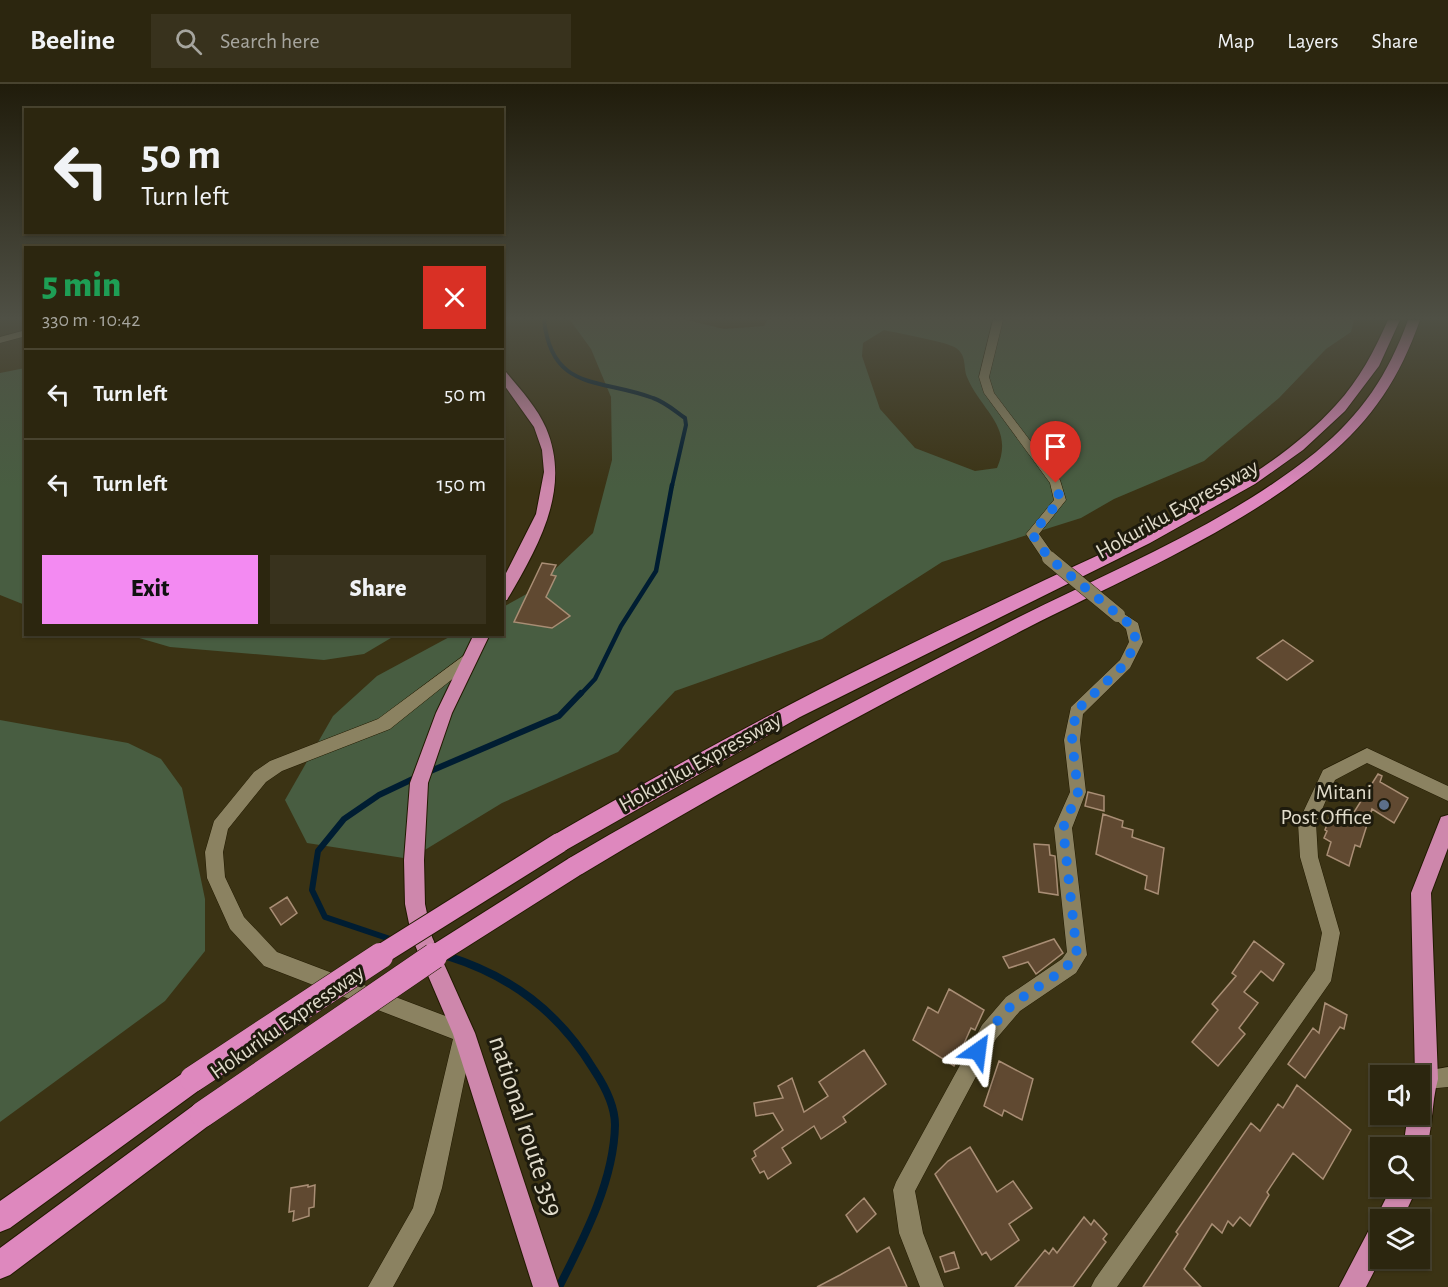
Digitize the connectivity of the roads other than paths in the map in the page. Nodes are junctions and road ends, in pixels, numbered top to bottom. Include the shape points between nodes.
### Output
1 (984, 376) edge
2 (1367, 376) edge
3 (1392, 376) edge
4 (504, 377) edge
5 (504, 592) edge
6 (481, 636) edge
7 (470, 657) junction
8 (1448, 794) edge
9 (1448, 823) edge
10 (464, 1033) junction
11 (1438, 1078) edge
12 (1419, 1137) edge
13 (0, 1218) edge
14 (1370, 1254) edge
15 (0, 1264) edge
16 (380, 1287) edge
17 (546, 1287) edge
18 (932, 1287) edge
19 (1103, 1287) edge
20 (1352, 1287) edge

1 - 18 street, bridge via 989,393 1056,483 1060,500 1032,534 1049,558 1133,627 1136,642 1125,664 1076,711 1072,740 1078,792 1063,828 1077,955 1069,966 1013,1004 989,1032 904,1190 911,1233
2 - 13 highway, Hokuriku Expressway, bridge via 1334,416 1257,476 1156,532 754,732 559,843 386,950 193,1079
3 - 15 highway, Hokuriku Expressway, bridge via 1354,426 1282,484 1178,544 772,753 574,867 454,942 203,1114
4 - 5 highway via 540,425 551,455 552,483 540,524
6 - 7 highway
7 - 10 highway, national route 359, bridge via 444,713 419,783 414,860 415,904 422,938
7 - 10 street via 384,724 276,766 260,777 220,826 214,852 216,878 237,923 271,959
8 - 19 street via 1367,754 1329,776 1307,823 1308,857 1331,933 1324,974
9 - 11 highway via 1421,893
10 - 16 street via 423,1213
10 - 17 highway, national route 359
11 - 12 highway
14 - 20 highway

